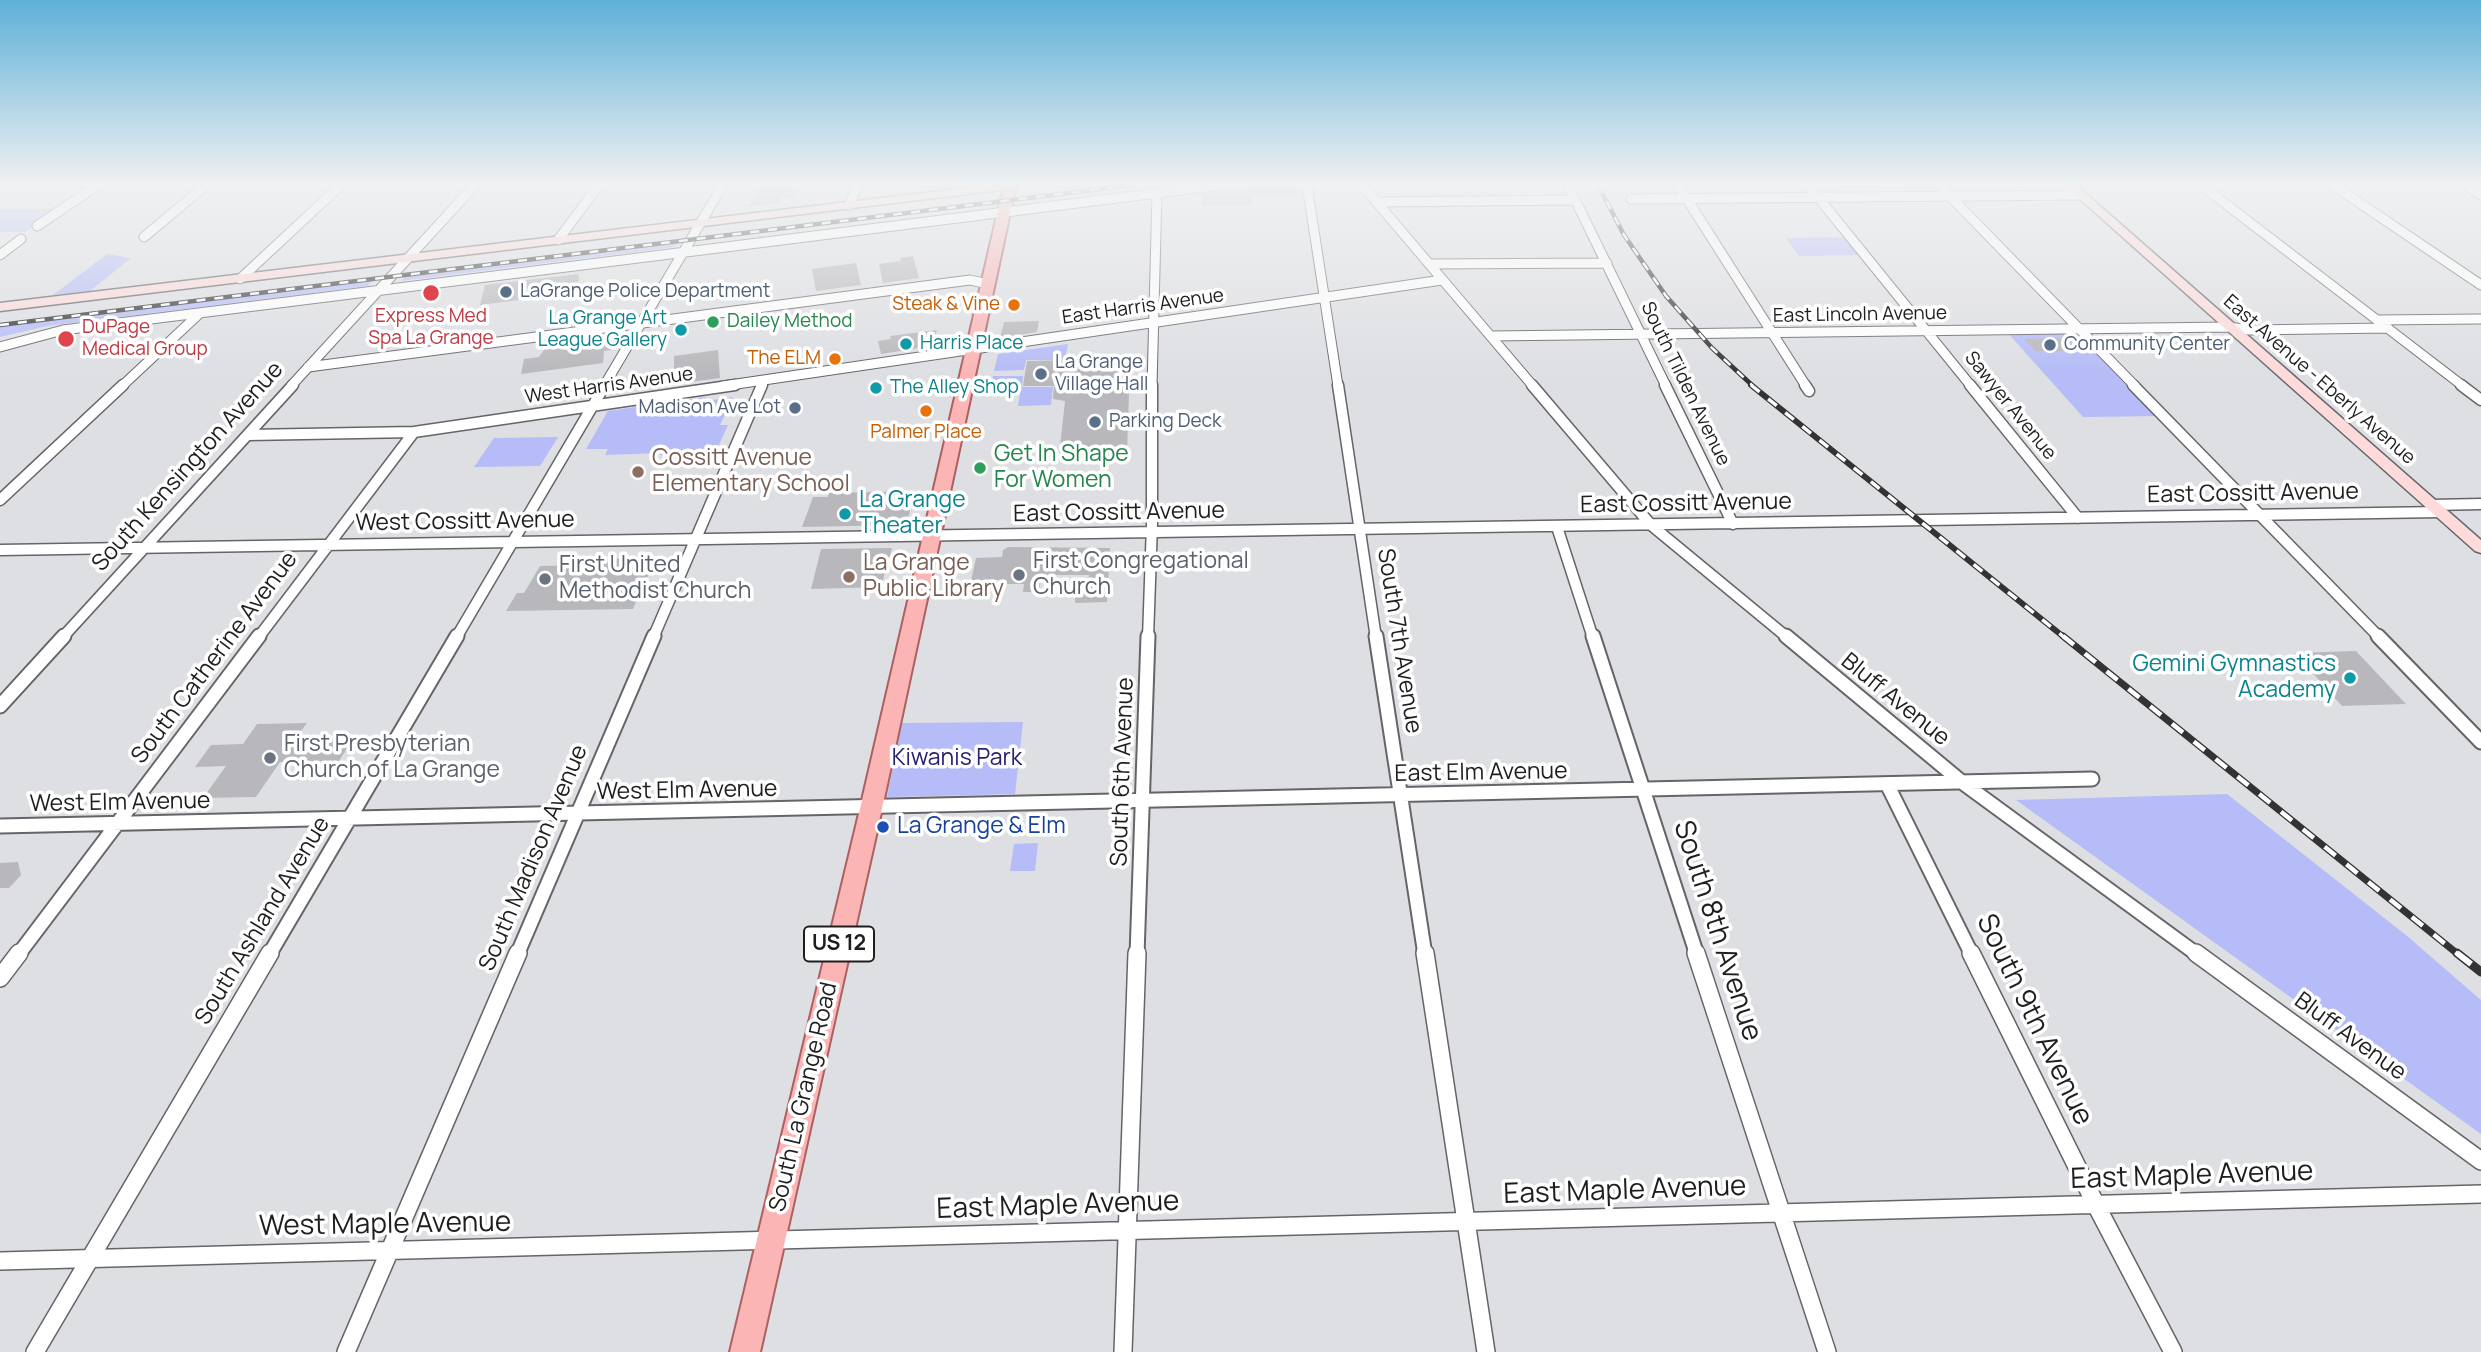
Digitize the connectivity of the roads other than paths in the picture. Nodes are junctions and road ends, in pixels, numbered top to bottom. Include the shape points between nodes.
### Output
1 (273, 248) edge
2 (417, 248) edge
3 (491, 248) edge
4 (687, 248) edge
5 (709, 248) edge
6 (996, 248) edge
7 (1155, 248) edge
8 (1316, 248) edge
9 (1416, 248) edge
10 (1599, 248) edge
11 (1718, 248) edge
12 (1859, 248) edge
13 (2000, 248) edge
14 (2140, 248) edge
15 (2283, 248) edge
16 (2426, 248) edge
17 (685, 251) junction
18 (408, 258) junction
19 (1607, 263) junction
20 (1429, 264) junction
21 (240, 279) junction
22 (1442, 280) junction
23 (988, 284) junction
24 (2481, 285) edge
25 (380, 290) junction
26 (1324, 298) junction
27 (0, 307) edge
28 (201, 313) junction
29 (2481, 319) edge
30 (2377, 320) junction
31 (643, 323) junction
32 (1152, 324) junction
33 (2229, 327) junction
34 (2388, 328) junction
35 (2080, 329) junction
36 (1927, 331) junction
37 (1773, 333) junction
38 (1642, 335) junction
39 (1491, 337) junction
40 (0, 347) edge
41 (973, 350) junction
42 (308, 367) junction
43 (763, 382) junction
44 (1809, 391) dead end
45 (2481, 400) edge
46 (594, 405) junction
47 (414, 432) junction
48 (248, 435) junction
49 (0, 500) edge
50 (2481, 504) edge
51 (2436, 509) junction
52 (2261, 515) junction
53 (2078, 518) junction
54 (1733, 524) junction
55 (1651, 525) junction
56 (1557, 527) junction
57 (1360, 530) junction
58 (1151, 533) junction
59 (932, 536) junction
60 (695, 539) junction
61 (513, 542) junction
62 (327, 545) junction
63 (143, 548) junction
64 (2481, 548) edge
65 (0, 550) edge
66 (0, 706) edge
67 (2481, 742) edge
68 (2092, 779) dead end
69 (1963, 783) junction
70 (1888, 786) junction
71 (1645, 791) junction
72 (1402, 796) junction
73 (1143, 801) junction
74 (871, 808) junction
75 (577, 814) junction
76 (350, 819) junction
77 (116, 825) junction
78 (0, 826) edge
79 (0, 978) edge
80 (2481, 1161) edge
81 (2481, 1194) edge
82 (2096, 1205) junction
83 (1781, 1213) junction
84 (1466, 1222) junction
85 (1127, 1230) junction
86 (770, 1241) junction
87 (389, 1252) junction
88 (90, 1258) junction
89 (0, 1261) edge
90 (35, 1352) edge
91 (346, 1352) edge
92 (745, 1352) edge
93 (1124, 1352) edge
94 (1486, 1352) edge
95 (1827, 1352) edge
96 (2173, 1352) edge

1 - 21 street
2 - 18 street, South Kensington Avenue
3 - 18 street
4 - 17 street, South Ashland Avenue
5 - 17 street
6 - 23 main road, South La Grange Road / US 12
7 - 32 street, South 6th Avenue
8 - 26 street, South 7th Avenue
9 - 20 street, Bluff Avenue
10 - 19 street, South Tilden Avenue
11 - 37 street
12 - 36 street, Sawyer Avenue
13 - 35 street
14 - 33 street, East Avenue - Eberly Avenue
15 - 30 street
16 - 24 street
17 - 25 street
17 - 31 street, South Ashland Avenue
18 - 21 street
18 - 25 street, South Kensington Avenue
19 - 20 street
19 - 38 street, South Tilden Avenue
20 - 22 street, Bluff Avenue
21 - 27 street
22 - 26 street, East Harris Avenue
22 - 39 street, Bluff Avenue
23 - 31 street via 970,280
23 - 41 main road, South La Grange Road / US 12
25 - 28 street
25 - 42 street, South Kensington Avenue
26 - 32 street, East Harris Avenue
26 - 57 street, South 7th Avenue
28 - 40 street via 51,331
28 - 49 street
29 - 30 street
30 - 34 street
31 - 42 street
31 - 46 street, South Ashland Avenue
32 - 41 street, East Harris Avenue
32 - 58 street, South 6th Avenue
33 - 34 street, East Lincoln Avenue
33 - 35 street, East Lincoln Avenue
33 - 51 street, East Avenue - Eberly Avenue
34 - 45 street
35 - 36 street, East Lincoln Avenue
35 - 52 street
36 - 37 street, East Lincoln Avenue
36 - 53 street, Sawyer Avenue
37 - 38 street, East Lincoln Avenue
37 - 44 street
38 - 39 street, East Lincoln Avenue
38 - 54 street, South Tilden Avenue
39 - 55 street, Bluff Avenue
41 - 43 street, West Harris Avenue
41 - 59 main road, South La Grange Road / US 12
42 - 48 street, South Kensington Avenue
43 - 46 street, West Harris Avenue
43 - 60 street, South Madison Avenue
46 - 47 street, West Harris Avenue
46 - 61 street, South Ashland Avenue
47 - 48 street, West Harris Avenue
47 - 62 street, South Catherine Avenue
48 - 63 street, South Kensington Avenue
50 - 51 street, East Cossitt Avenue
51 - 52 street, East Cossitt Avenue
51 - 64 street, East Avenue - Eberly Avenue
52 - 53 street, East Cossitt Avenue
52 - 67 street
53 - 54 street, East Cossitt Avenue
54 - 55 street, East Cossitt Avenue
55 - 56 street, East Cossitt Avenue
55 - 69 street, Bluff Avenue
56 - 57 street, East Cossitt Avenue
56 - 71 street, South 8th Avenue
57 - 58 street, East Cossitt Avenue
57 - 72 street, South 7th Avenue
58 - 59 street, East Cossitt Avenue
58 - 73 street, South 6th Avenue
59 - 60 street, West Cossitt Avenue
59 - 74 main road, South La Grange Road / US 12
60 - 61 street, West Cossitt Avenue
60 - 75 street, South Madison Avenue
61 - 62 street, West Cossitt Avenue
61 - 76 street, South Ashland Avenue
62 - 63 street, West Cossitt Avenue
62 - 77 street, South Catherine Avenue
63 - 65 street, West Cossitt Avenue
63 - 66 street, South Kensington Avenue
68 - 69 street, East Elm Avenue
69 - 70 street, East Elm Avenue
69 - 80 street, Bluff Avenue
70 - 71 street, East Elm Avenue
70 - 82 street, South 9th Avenue
71 - 72 street, East Elm Avenue
71 - 83 street, South 8th Avenue
72 - 73 street, East Elm Avenue
72 - 84 street, South 7th Avenue
73 - 74 street, East Elm Avenue
73 - 85 street, South 6th Avenue
74 - 75 street, West Elm Avenue
74 - 86 main road, South La Grange Road / US 12
75 - 76 street, West Elm Avenue
75 - 87 street, South Madison Avenue
76 - 77 street, West Elm Avenue
76 - 88 street, South Ashland Avenue
77 - 78 street, West Elm Avenue
77 - 79 street, South Catherine Avenue
81 - 82 street, East Maple Avenue
82 - 83 street, East Maple Avenue
82 - 96 street, South 9th Avenue
83 - 84 street, East Maple Avenue
83 - 95 street, South 8th Avenue
84 - 85 street, East Maple Avenue
84 - 94 street, South 7th Avenue
85 - 86 street, East Maple Avenue
85 - 93 street, South 6th Avenue
86 - 87 street, West Maple Avenue
86 - 92 main road, South La Grange Road / US 12
87 - 88 street, West Maple Avenue
87 - 91 street, South Madison Avenue
88 - 89 street, West Maple Avenue
88 - 90 street, South Ashland Avenue

